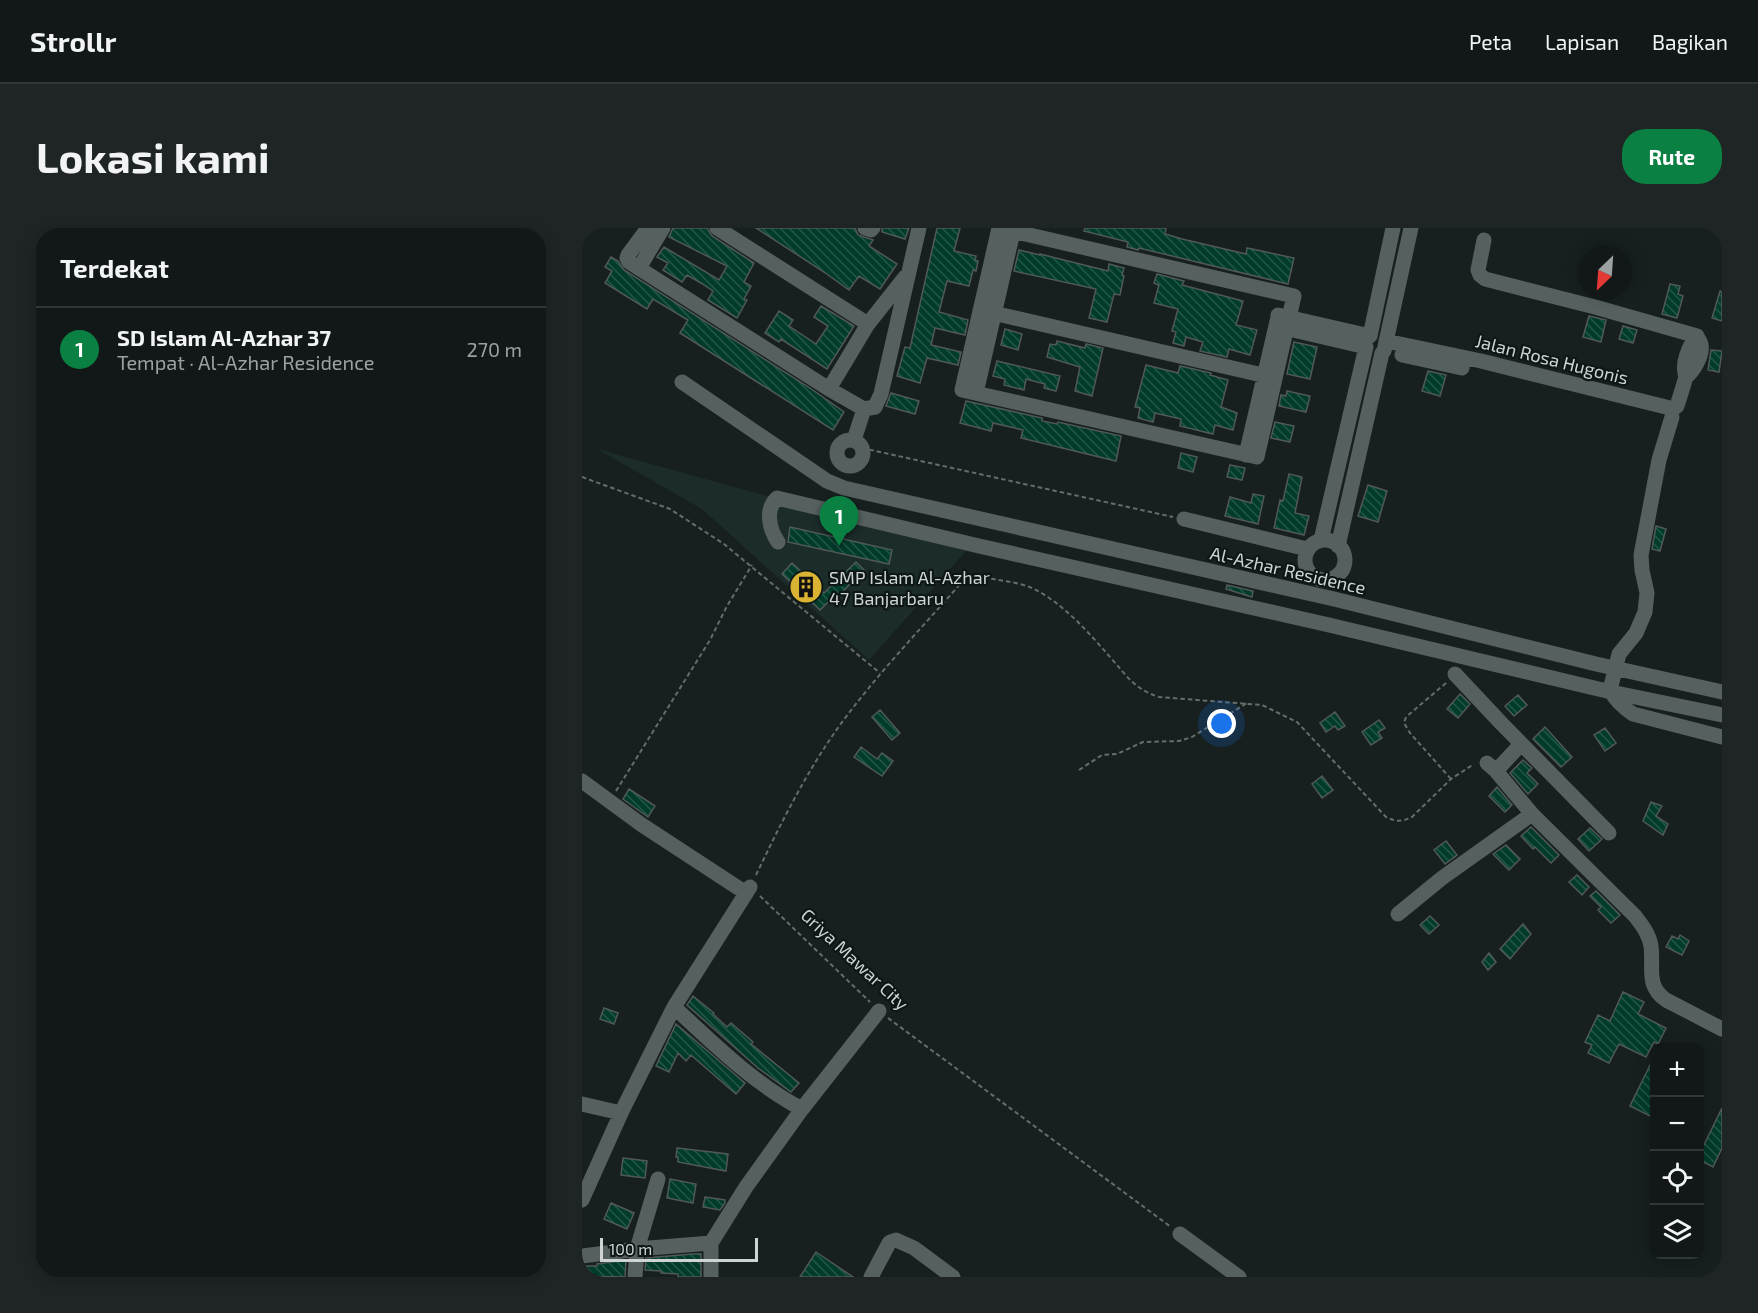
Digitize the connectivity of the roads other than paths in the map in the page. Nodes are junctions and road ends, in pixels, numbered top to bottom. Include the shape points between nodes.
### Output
1 (648, 228) edge
2 (663, 228) edge
3 (717, 228) edge
4 (865, 228) edge
5 (873, 228) edge
6 (919, 228) edge
7 (1394, 228) edge
8 (1408, 229) edge
9 (1484, 240) dead end
10 (639, 268) junction
11 (910, 272) junction
12 (987, 312) junction
13 (1282, 322) junction
14 (868, 324) junction
15 (1368, 342) junction
16 (1385, 346) junction
17 (1462, 368) dead end
18 (1270, 377) junction
19 (682, 382) dead end
20 (829, 389) junction
21 (864, 409) junction
22 (1672, 417) dead end
23 (858, 444) junction
24 (848, 465) junction
25 (844, 488) junction
26 (1329, 508) junction
27 (1346, 512) junction
28 (839, 513) junction
29 (1184, 519) road end
30 (1321, 540) junction
31 (778, 542) dead end
32 (1338, 546) junction
33 (1307, 549) junction
34 (1307, 570) junction
35 (1338, 576) junction
36 (1302, 593) junction
37 (1334, 599) junction
38 (1297, 618) junction
39 (1329, 625) junction
40 (1596, 664) junction
41 (1615, 668) junction
42 (1455, 674) road end
43 (1590, 687) junction
44 (1611, 692) junction
45 (1722, 692) edge
46 (1722, 715) edge
47 (1722, 738) edge
48 (1521, 744) junction
49 (582, 781) edge
50 (1532, 814) junction
51 (1609, 833) dead end
52 (1398, 914) dead end
53 (674, 1007) junction
54 (879, 1011) road end
55 (1722, 1029) edge
56 (582, 1104) edge
57 (802, 1109) junction
58 (621, 1113) junction
59 (658, 1179) dead end
60 (582, 1200) edge
61 (1180, 1234) road end
62 (711, 1243) junction
63 (637, 1249) junction
64 (582, 1256) edge
65 (634, 1277) edge
66 (711, 1277) edge
67 (872, 1277) edge
68 (953, 1277) edge
69 (1239, 1277) edge

1 - 10 street via 627,257
2 - 10 street
3 - 14 street
4 - 5 street
6 - 11 street
7 - 15 street
8 - 16 street
9 - 16 street, Jalan Rosa Hugonis via 1478,270 1485,279 1697,336 1700,352 1693,372 1686,377 1677,406 1670,408 1481,361
10 - 20 street
11 - 14 street
11 - 21 street via 880,400 875,407
12 - 13 street via 999,228 1294,296
12 - 18 street
12 - 18 street via 976,393 1257,458
13 - 15 street
13 - 18 street
14 - 20 street
15 - 16 street via 1374,334 1380,335
15 - 26 street
16 - 17 street, Jalan Rosa Hugonis
16 - 27 street
19 - 25 street, Al-Azhar Residence via 827,481
20 - 21 street
21 - 23 street
22 - 41 street via 1659,460 1641,555 1647,593 1645,612
23 - 24 street via 861,459
23 - 24 street via 845,440 837,450 840,462
24 - 25 street
25 - 28 street
25 - 36 street, Al-Azhar Residence
26 - 27 street
26 - 30 street
27 - 32 street
28 - 31 street via 777,498 770,513 771,531
28 - 38 street
29 - 33 street
30 - 32 street
30 - 33 street
32 - 35 street via 1346,558
33 - 34 street
34 - 35 street via 1321,580
34 - 36 street
35 - 37 street
36 - 37 street, Al-Azhar Residence
36 - 38 street
37 - 39 street
37 - 40 street, Al-Azhar Residence
38 - 39 street
39 - 43 street
40 - 41 street, Al-Azhar Residence
40 - 43 street
41 - 44 street
41 - 45 street, Al-Azhar Residence
42 - 48 street
43 - 44 street
44 - 46 street
44 - 47 street via 1633,714
48 - 50 street via 1492,767
48 - 51 street
49 - 53 street via 642,825 748,890
50 - 52 street
50 - 55 street via 1644,928 1651,946 1652,982 1658,994
53 - 57 street via 760,1083
53 - 58 street
54 - 57 street
56 - 58 street
57 - 62 street
58 - 60 street
59 - 63 street
61 - 69 street
62 - 63 street
62 - 66 street
63 - 64 street
63 - 65 street
67 - 68 street via 888,1245 896,1240 914,1248

